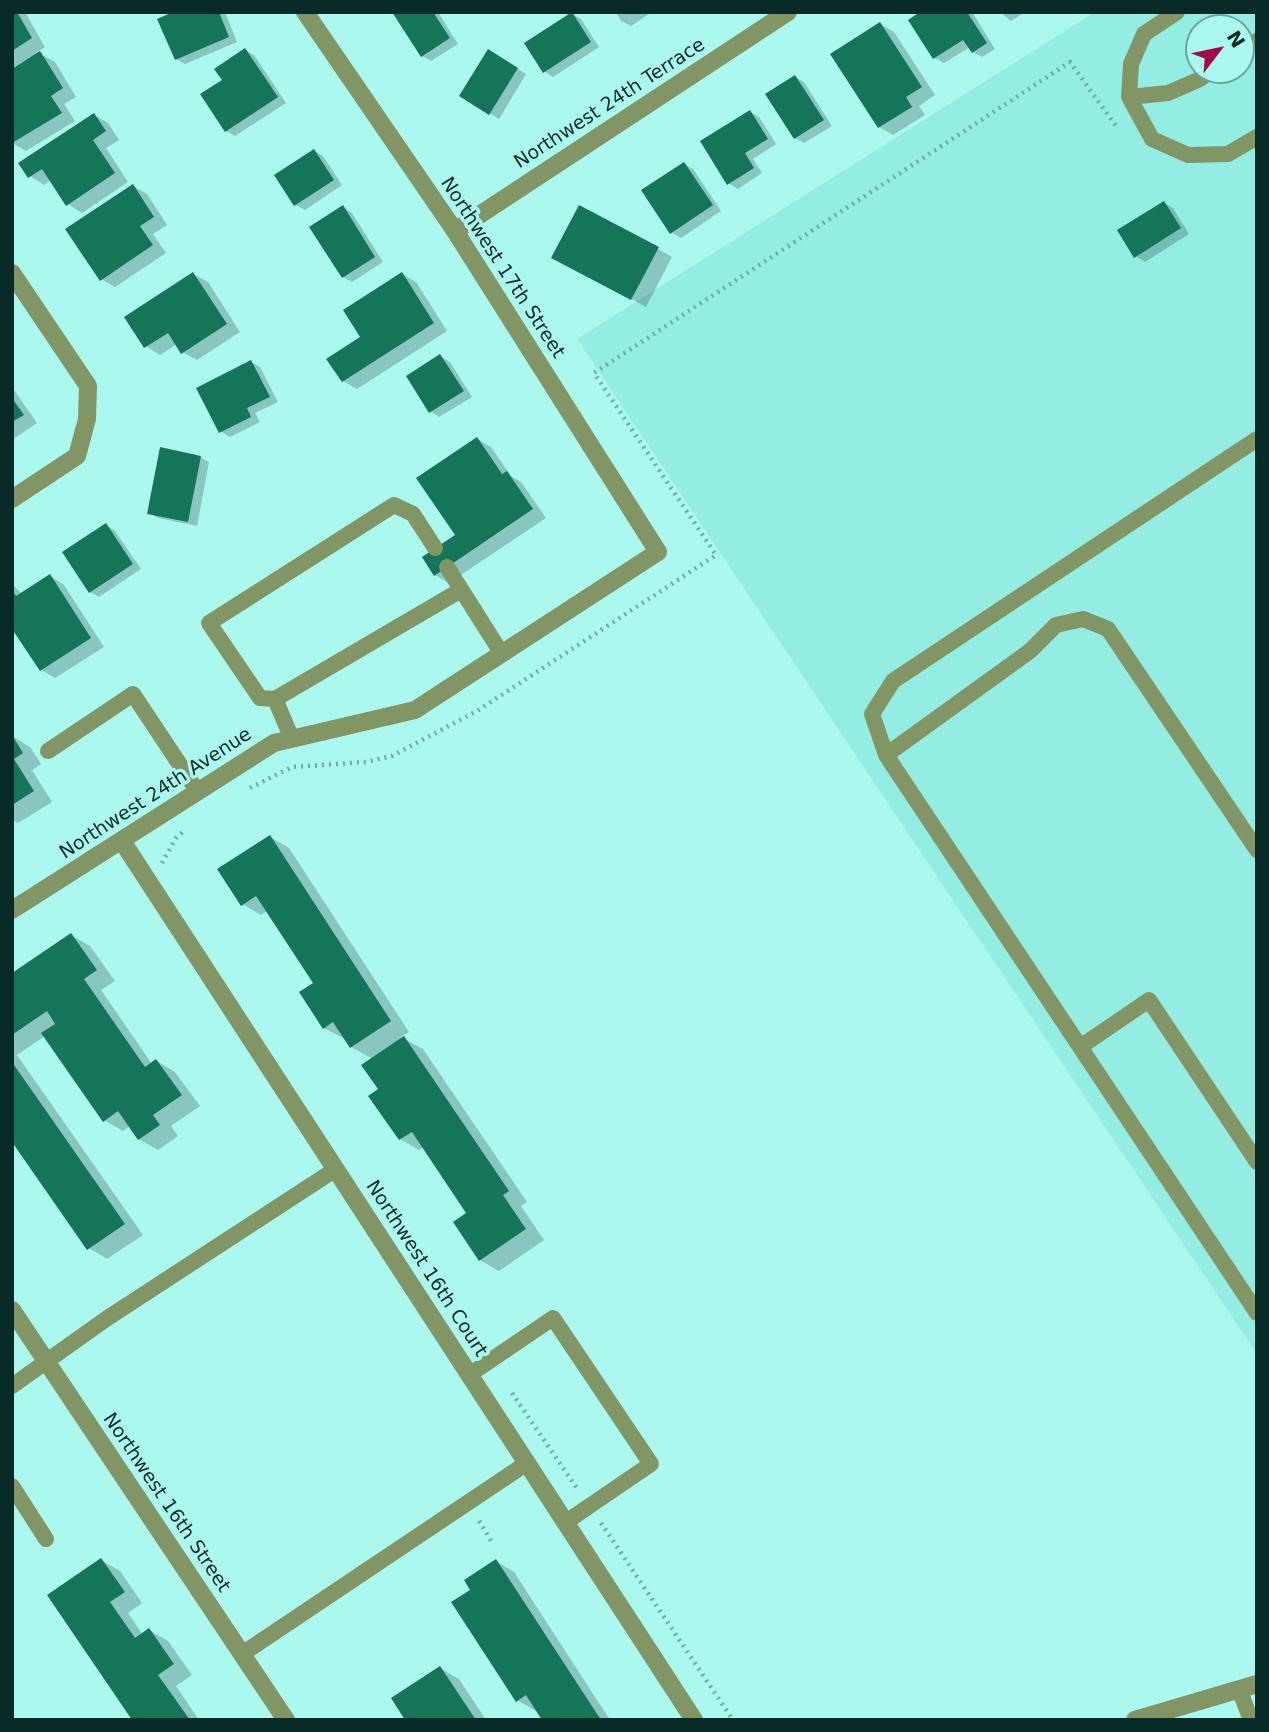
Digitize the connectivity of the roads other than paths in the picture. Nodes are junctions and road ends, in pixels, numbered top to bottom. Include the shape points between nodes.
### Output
1 (305, 12) edge
2 (788, 12) edge
3 (1177, 12) edge
4 (1189, 84) edge
5 (1129, 97) junction
6 (1257, 137) edge
7 (455, 231) junction
8 (12, 273) edge
9 (1257, 439) edge
10 (12, 499) edge
11 (435, 548) dead end
12 (658, 552) joint
13 (447, 567) dead end
14 (461, 590) junction
15 (502, 654) junction
16 (275, 699) junction
17 (292, 739) junction
18 (48, 751) dead end
19 (886, 755) junction
20 (198, 792) junction
21 (122, 841) junction
22 (1257, 850) edge
23 (12, 910) edge
24 (1080, 1047) junction
25 (1257, 1162) edge
26 (336, 1169) junction
27 (12, 1310) edge
28 (1257, 1313) edge
29 (47, 1362) junction
30 (470, 1375) junction
31 (12, 1386) edge
32 (527, 1463) junction
33 (12, 1486) edge
34 (566, 1522) junction
35 (46, 1539) dead end
36 (242, 1654) junction
37 (1257, 1684) edge
38 (1239, 1689) junction
39 (286, 1720) edge
40 (694, 1720) edge
41 (1135, 1720) edge
42 (1251, 1720) edge

1 - 7 street, Northwest 17th Street
2 - 7 street, Northwest 24th Terrace
3 - 5 lane via 1144,34 1131,64
4 - 5 lane via 1168,93
5 - 6 lane via 1152,139 1188,155 1228,154
7 - 12 street, Northwest 17th Street
8 - 10 street via 88,386 88,419 77,456
9 - 19 lane via 893,681 872,714
11 - 16 lane via 413,514 394,505 209,624 260,698
12 - 15 street, Northwest 24th Avenue
13 - 14 lane
14 - 15 lane
14 - 16 lane
15 - 17 street, Northwest 24th Avenue via 415,710
16 - 17 lane
17 - 20 street, Northwest 24th Avenue via 274,743
18 - 20 lane via 133,694
19 - 22 lane via 1030,651 1056,625 1083,619 1108,629
19 - 24 lane
20 - 21 street, Northwest 24th Avenue
21 - 23 street, Northwest 24th Avenue
21 - 26 street, Northwest 16th Court
24 - 25 lane via 1149,1000
24 - 28 lane
26 - 29 lane
26 - 30 street, Northwest 16th Court
27 - 29 street, Northwest 16th Street
29 - 31 lane
29 - 36 street, Northwest 16th Street
30 - 32 street, Northwest 16th Court
30 - 34 lane via 553,1318 651,1464
32 - 34 street, Northwest 16th Court
32 - 36 lane
33 - 35 lane
34 - 40 street, Northwest 16th Court
36 - 39 street, Northwest 16th Street
37 - 38 street
38 - 41 street
38 - 42 lane

